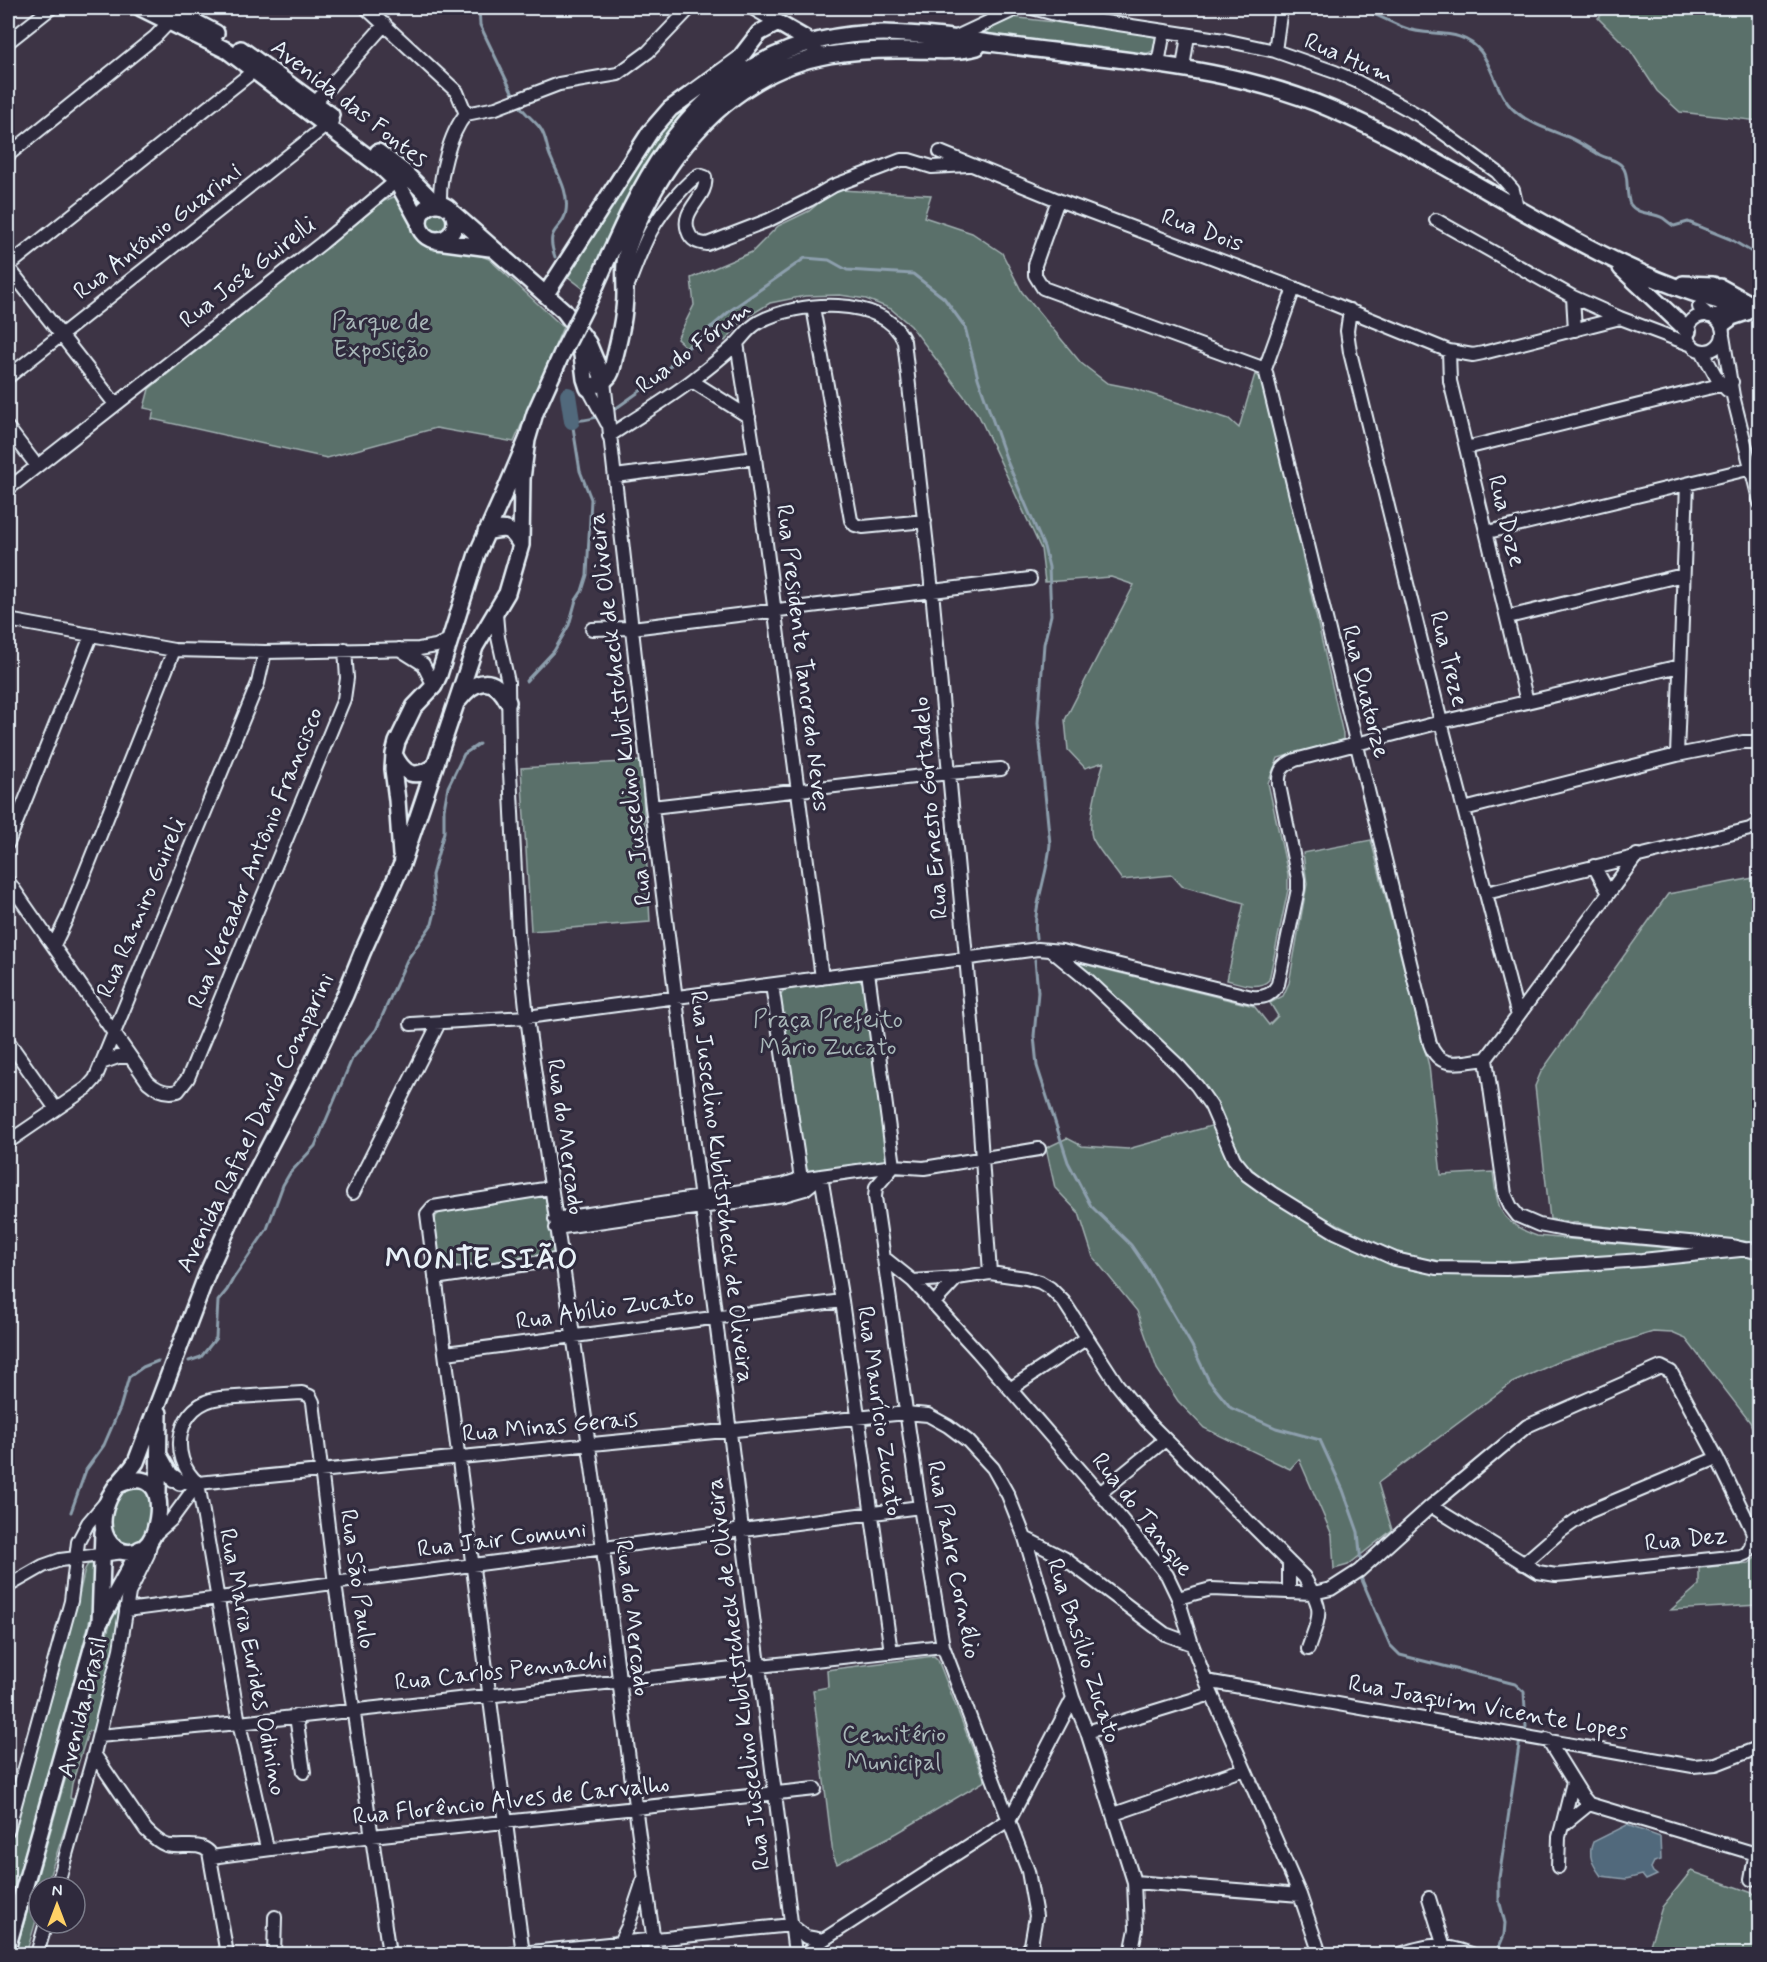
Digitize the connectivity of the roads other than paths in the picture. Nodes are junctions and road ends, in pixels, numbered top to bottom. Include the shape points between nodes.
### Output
1 (51, 8) edge
2 (141, 8) edge
3 (366, 8) edge
4 (1018, 8) edge
5 (1032, 8) edge
6 (1281, 8) edge
7 (685, 9) edge
8 (755, 9) edge
9 (173, 14) edge
10 (778, 23) junction
11 (385, 24) junction
12 (1164, 31) junction
13 (1188, 34) junction
14 (759, 37) junction
15 (952, 39) junction
16 (8, 42) edge
17 (987, 43) junction
18 (811, 46) junction
19 (933, 50) junction
20 (1275, 51) junction
21 (771, 57) junction
22 (1158, 64) junction
23 (788, 65) junction
24 (259, 67) junction
25 (1183, 68) junction
26 (745, 77) junction
27 (315, 103) junction
28 (466, 114) junction
29 (331, 122) junction
30 (940, 152) dead end
31 (8, 154) edge
32 (971, 165) junction
33 (401, 178) junction
34 (1058, 200) junction
35 (438, 204) junction
36 (1517, 207) junction
37 (454, 214) junction
38 (1436, 220) dead end
39 (419, 222) junction
40 (436, 241) junction
41 (490, 248) junction
42 (1605, 255) junction
43 (8, 267) edge
44 (1669, 284) junction
45 (1717, 286) junction
46 (1294, 288) junction
47 (546, 294) junction
48 (625, 294) junction
49 (1573, 297) junction
50 (1699, 301) junction
51 (813, 307) junction
52 (1350, 310) junction
53 (1758, 310) edge
54 (1709, 316) junction
55 (1620, 318) junction
56 (1725, 320) junction
57 (1575, 330) junction
58 (61, 336) junction
59 (1693, 337) junction
60 (904, 341) joint
61 (737, 343) junction
62 (1449, 351) junction
63 (591, 368) junction
64 (1265, 369) junction
65 (8, 378) edge
66 (604, 381) junction
67 (692, 381) junction
68 (1727, 384) junction
69 (588, 388) junction
70 (115, 404) junction
71 (749, 417) junction
72 (8, 428) edge
73 (608, 430) junction
74 (527, 440) junction
75 (1466, 448) junction
76 (755, 458) junction
77 (37, 466) junction
78 (1752, 468) junction
79 (615, 476) junction
80 (1688, 484) junction
81 (8, 489) edge
82 (1760, 503) edge
83 (924, 521) junction
84 (486, 532) junction
85 (1488, 532) junction
86 (521, 545) junction
87 (1683, 575) junction
88 (1030, 579) dead end
89 (932, 591) junction
90 (775, 612) junction
91 (496, 614) junction
92 (1508, 617) junction
93 (8, 620) edge
94 (632, 628) junction
95 (592, 629) dead end
96 (91, 636) junction
97 (449, 640) junction
98 (345, 649) junction
99 (398, 649) junction
100 (174, 650) junction
101 (265, 652) junction
102 (1680, 666) junction
103 (434, 686) junction
104 (508, 702) junction
105 (1527, 702) junction
106 (457, 703) junction
107 (1442, 722) junction
108 (1760, 742) edge
109 (1355, 744) junction
110 (394, 754) junction
111 (1677, 755) junction
112 (435, 766) junction
113 (1001, 769) dead end
114 (949, 772) junction
115 (798, 790) junction
116 (652, 807) junction
117 (1464, 809) junction
118 (1760, 818) edge
119 (8, 840) edge
120 (1637, 855) junction
121 (402, 864) junction
122 (1594, 866) junction
123 (8, 881) edge
124 (11, 891) edge
125 (1486, 893) junction
126 (1609, 893) junction
127 (67, 918) junction
128 (41, 928) junction
129 (54, 945) junction
130 (1050, 950) junction
131 (966, 959) junction
132 (868, 972) junction
133 (822, 978) junction
134 (772, 985) junction
135 (676, 997) junction
136 (124, 1003) junction
137 (97, 1010) junction
138 (1518, 1016) junction
139 (527, 1017) junction
140 (439, 1023) junction
141 (411, 1024) dead end
142 (113, 1033) junction
143 (8, 1041) edge
144 (130, 1057) junction
145 (1486, 1059) junction
146 (101, 1063) junction
147 (56, 1109) junction
148 (8, 1142) edge
149 (1039, 1149) dead end
150 (981, 1159) junction
151 (894, 1166) junction
152 (821, 1176) junction
153 (801, 1179) junction
154 (550, 1188) junction
155 (353, 1193) dead end
156 (700, 1202) junction
157 (556, 1223) junction
158 (1755, 1251) edge
159 (883, 1257) junction
160 (561, 1259) junction
161 (990, 1273) junction
162 (435, 1278) junction
163 (957, 1278) junction
164 (913, 1281) junction
165 (842, 1301) junction
166 (933, 1304) junction
167 (715, 1317) junction
168 (572, 1336) junction
169 (1087, 1338) junction
170 (446, 1353) junction
171 (1010, 1389) junction
172 (159, 1404) junction
173 (906, 1413) junction
174 (858, 1418) junction
175 (731, 1430) junction
176 (1165, 1440) junction
177 (588, 1445) junction
178 (160, 1457) junction
179 (458, 1457) junction
180 (1717, 1458) junction
181 (322, 1470) junction
182 (180, 1482) junction
183 (198, 1483) junction
184 (118, 1485) junction
185 (154, 1486) junction
186 (1100, 1493) junction
187 (107, 1501) junction
188 (1431, 1506) junction
189 (920, 1507) junction
190 (872, 1513) junction
191 (743, 1530) junction
192 (103, 1532) junction
193 (1025, 1539) junction
194 (148, 1541) junction
195 (603, 1548) junction
196 (124, 1552) junction
197 (101, 1556) junction
198 (75, 1558) junction
199 (1289, 1562) junction
200 (1523, 1564) junction
201 (472, 1565) junction
202 (335, 1584) junction
203 (8, 1586) edge
204 (1289, 1592) junction
205 (1312, 1593) junction
206 (1178, 1599) junction
207 (218, 1600) junction
208 (126, 1610) junction
209 (99, 1624) junction
210 (1192, 1644) junction
211 (943, 1646) junction
212 (1308, 1649) dead end
213 (891, 1652) junction
214 (759, 1666) junction
215 (618, 1681) junction
216 (1206, 1681) junction
217 (1211, 1694) junction
218 (489, 1695) junction
219 (1073, 1698) junction
220 (354, 1709) junction
221 (296, 1716) junction
222 (239, 1723) junction
223 (1087, 1732) junction
224 (99, 1736) junction
225 (1546, 1739) junction
226 (1760, 1747) edge
227 (94, 1754) junction
228 (1244, 1769) junction
229 (304, 1772) dead end
230 (1573, 1782) junction
231 (815, 1789) dead end
232 (775, 1794) junction
233 (1589, 1804) junction
234 (635, 1808) junction
235 (1114, 1814) junction
236 (1010, 1819) junction
237 (8, 1822) edge
238 (506, 1823) junction
239 (1562, 1826) junction
240 (372, 1836) junction
241 (267, 1848) junction
242 (212, 1857) junction
243 (1558, 1867) dead end
244 (60, 1875) edge
245 (644, 1878) junction
246 (1751, 1880) dead end
247 (1134, 1882) junction
248 (1300, 1895) junction
249 (1429, 1898) dead end
250 (275, 1917) dead end
251 (791, 1925) junction
252 (43, 1935) edge
253 (654, 1939) junction
254 (824, 1940) junction
255 (621, 1942) junction
256 (8, 1945) edge
257 (1445, 1950) edge
258 (37, 1954) edge
259 (228, 1954) edge
260 (274, 1954) edge
261 (388, 1954) edge
262 (519, 1954) edge
263 (614, 1954) edge
264 (656, 1954) edge
265 (795, 1954) edge
266 (806, 1954) edge
267 (1025, 1954) edge
268 (1131, 1954) edge
269 (1320, 1954) edge
270 (1400, 1954) edge
271 (1472, 1954) edge

1 - 16 street
2 - 9 main road, Avenida das Fontes
3 - 11 street
4 - 15 street
5 - 12 street, Rua Hum
6 - 20 street
7 - 28 street via 648,52 618,74 573,80 496,108
8 - 10 street
8 - 14 street
9 - 24 main road, Avenida das Fontes via 219,35
9 - 31 street via 155,37
10 - 14 main road
10 - 18 main road
11 - 27 street
11 - 28 street via 457,92
12 - 13 street, Rua Hum
12 - 22 street
13 - 20 street, Rua Hum
13 - 25 street
14 - 21 main road via 761,49
14 - 26 main road
14 - 47 main road via 739,59 663,116 616,182
15 - 17 main road, Avenida Rafael David Comparini
15 - 18 main road, Avenida Rafael David Comparini via 881,33 832,38
15 - 19 main road
17 - 19 main road via 965,50
17 - 22 main road, Avenida Rafael David Comparini
18 - 19 main road via 852,51
18 - 21 main road, Avenida Rafael David Comparini
18 - 23 main road
20 - 36 street, Rua Hum via 1358,82 1433,125 1497,172 1514,190
21 - 23 main road
21 - 26 main road, Avenida Rafael David Comparini
22 - 25 main road, Avenida Rafael David Comparini
23 - 26 main road
24 - 27 main road, Avenida das Fontes
24 - 29 main road, Avenida das Fontes
24 - 43 street
25 - 36 main road, Avenida Rafael David Comparini via 1240,79 1330,108
26 - 48 main road via 722,108 697,130 658,184 627,251
26 - 74 main road, Avenida Rafael David Comparini, bridge via 709,98 664,151 562,353
27 - 29 main road, Avenida das Fontes
28 - 35 street via 453,134
29 - 33 main road, Avenida das Fontes
29 - 58 street, Rua Antônio Guarini
30 - 32 street, Rua Dois
32 - 34 street, Rua Dois
32 - 48 street via 932,167 901,160 833,186 769,220 707,244 690,237 686,223 706,184 705,177 699,176 688,183 653,225
33 - 35 main road, Avenida das Fontes
33 - 39 main road, Avenida das Fontes
33 - 70 street, Rua José Guirelli
34 - 46 street, Rua Dois
34 - 64 street via 1035,265 1035,275 1043,288
35 - 37 main road, Avenida das Fontes
35 - 39 main road, Avenida das Fontes via 422,212
36 - 42 main road, Avenida Rafael David Comparini
37 - 40 main road via 456,225 451,235
37 - 41 main road, Avenida das Fontes
38 - 49 street
39 - 40 main road, Avenida das Fontes via 426,237
40 - 41 main road
41 - 47 main road, Avenida das Fontes
42 - 44 main road
42 - 59 main road
43 - 58 street
44 - 45 main road
44 - 50 main road
45 - 50 street via 1703,288
45 - 53 main road
45 - 56 street via 1727,294
46 - 52 street, Rua Dois
46 - 64 street
47 - 63 main road, Avenida das Fontes via 579,331
48 - 66 main road via 618,343 610,375
49 - 55 street
49 - 57 street
50 - 54 street
50 - 56 main road
50 - 59 street
51 - 60 street, Rua do Fórum via 866,310 894,324
51 - 61 street, Rua do Fórum via 769,316
51 - 83 street via 851,520 863,527
52 - 62 street, Rua Dois
52 - 107 street, Rua Treze via 1350,352
53 - 56 main road
54 - 56 street via 1718,315
54 - 59 street via 1700,316
55 - 57 street, Rua Dois
55 - 59 street
56 - 59 street via 1715,348 1709,351
56 - 68 street
57 - 62 street, Rua Dois via 1473,355
58 - 65 street, Rua Antônio Guarini
58 - 70 street
59 - 68 street
60 - 83 street, Rua Ernesto Gortadelo
61 - 67 street, Rua do Fórum
61 - 71 street, Rua Presidente Tancredo Neves
62 - 75 street, Rua Doze via 1450,381
63 - 66 main road
63 - 69 main road
64 - 109 street, Rua Quatorze
66 - 69 main road
66 - 73 street, Rua Juscelino Kubitstcheck de Oliveira
67 - 71 street
67 - 73 street, Rua do Fórum
68 - 75 street
68 - 78 street
69 - 73 street, Rua Juscelino Kubitstcheck de Oliveira
70 - 77 street, Rua José Guirelli
71 - 76 street, Rua Presidente Tancredo Neves
72 - 77 street
73 - 79 street, Rua Juscelino Kubitstcheck de Oliveira
74 - 84 main road, Avenida Rafael David Comparini
74 - 86 main road, Avenida Rafael David Comparini
75 - 85 street, Rua Doze
76 - 79 street
76 - 90 street, Rua Presidente Tancredo Neves
77 - 81 street, Rua José Guirelli
78 - 80 street
78 - 82 street
79 - 94 street, Rua Juscelino Kubitstcheck de Oliveira
80 - 85 street
80 - 87 street
83 - 89 street, Rua Ernesto Gortadelo
84 - 86 main road via 506,529
84 - 97 main road, Avenida Rafael David Comparini
85 - 92 street, Rua Doze
86 - 91 main road, Avenida Rafael David Comparini via 507,593
87 - 92 street
87 - 102 street
88 - 89 street
89 - 90 street
89 - 114 street, Rua Ernesto Gortadelo
90 - 94 street
90 - 115 street, Rua Presidente Tancredo Neves
91 - 104 street, Rua do Mercado
91 - 106 main road, Avenida Rafael David Comparini via 475,647
92 - 105 street, Rua Doze
93 - 96 street
94 - 95 street
94 - 116 street, Rua Juscelino Kubitstcheck de Oliveira
96 - 100 street
96 - 119 street
97 - 99 street via 436,646
97 - 103 main road, Avenida Rafael David Comparini
98 - 99 street
98 - 101 street
98 - 144 street, Rua Vereador Antônio Francisco via 344,699 188,1078 178,1091 163,1091 148,1082
99 - 103 street via 423,664
100 - 101 street
100 - 127 street
101 - 136 street, Rua Ramiro Guireli via 258,683
102 - 105 street
102 - 111 street
103 - 110 main road, Avenida Rafael David Comparini via 414,707
104 - 106 main road via 498,686 491,683 474,686
104 - 139 street, Rua do Mercado via 518,933
105 - 107 street
106 - 112 main road, Avenida Rafael David Comparini
107 - 109 street
107 - 117 street, Rua Treze
108 - 111 street
109 - 130 street via 1295,760 1280,770 1279,785 1298,889 1278,984 1267,996 1252,997
109 - 145 street, Rua Quatorze via 1433,1054 1446,1062
110 - 112 main road via 407,772 417,775
110 - 121 main road, Avenida Rafael David Comparini
111 - 117 street
112 - 121 main road, Avenida Rafael David Comparini
113 - 114 street
114 - 115 street
114 - 131 street, Rua Ernesto Gortadelo
115 - 116 street
115 - 133 street, Rua Presidente Tancredo Neves
116 - 135 street, Rua Juscelino Kubitstcheck de Oliveira
117 - 125 street, Rua Treze
118 - 120 street via 1750,829
120 - 122 street
120 - 126 street
121 - 172 main road, Avenida Rafael David Comparini via 313,1062 235,1212
122 - 125 street
122 - 126 street
123 - 124 street
124 - 128 street
125 - 138 street, Rua Treze
126 - 138 street
127 - 128 street
127 - 129 street
128 - 129 street
129 - 137 street
130 - 131 street
130 - 158 street via 1098,990 1197,1086 1211,1106 1234,1159 1247,1175 1335,1232 1395,1259 1436,1268 1506,1269
131 - 132 street
131 - 150 street, Rua Ernesto Gortadelo
132 - 133 street
132 - 151 street
133 - 134 street
134 - 135 street
134 - 153 street
135 - 139 street
135 - 156 street, Rua Juscelino Kubitstcheck de Oliveira
136 - 137 street via 111,1010
136 - 142 street, Rua Ramiro Guireli
137 - 142 street
138 - 145 street
139 - 140 street
139 - 154 street, Rua do Mercado
140 - 141 street
140 - 155 street
142 - 144 street
142 - 146 street, Rua Ramiro Guireli
143 - 147 street
144 - 146 street
145 - 158 street via 1505,1194 1518,1216 1570,1231
146 - 147 street, Rua Ramiro Guireli via 92,1083
147 - 148 street, Rua Ramiro Guireli
149 - 150 street
150 - 151 street via 924,1168
150 - 161 street, Rua Ernesto Gortadelo
151 - 152 street
151 - 159 street, Rua Padre Cornélio via 878,1182 875,1191
152 - 153 street
152 - 156 street via 796,1192
152 - 165 street, Rua Maurício Zucato
153 - 156 street
154 - 157 street, Rua do Mercado
154 - 162 street via 433,1207 427,1218
156 - 157 street
156 - 167 street, Rua Juscelino Kubitstcheck de Oliveira
157 - 160 street, Rua do Mercado
159 - 164 street, Rua do Tanque
159 - 173 street, Rua Padre Cornélio
160 - 162 street
160 - 168 street, Rua do Mercado
161 - 163 street
161 - 169 street via 1026,1278 1050,1288
162 - 170 street
163 - 164 street
163 - 166 street
164 - 166 street, Rua do Tanque
165 - 167 street, Rua Abílio Zucato
165 - 174 street, Rua Maurício Zucato
166 - 171 street, Rua do Tanque
167 - 168 street, Rua Abílio Zucato
167 - 175 street, Rua Juscelino Kubitstcheck de Oliveira
168 - 170 street, Rua Abílio Zucato
168 - 177 street, Rua do Mercado
169 - 171 street
169 - 176 street via 1131,1403
170 - 179 street
171 - 186 street, Rua do Tanque
172 - 178 main road, Avenida Rafael David Comparini
172 - 184 main road, Avenida Rafael David Comparini via 136,1462
173 - 174 street, Rua Minas Gerais
173 - 189 street, Rua Padre Cornélio
173 - 193 street, Rua Basílio Zucato via 939,1421 979,1452 1001,1480
174 - 175 street, Rua Minas Gerais
174 - 190 street, Rua Maurício Zucato
175 - 177 street, Rua Minas Gerais
175 - 191 street, Rua Juscelino Kubitstcheck de Oliveira
176 - 186 street
176 - 199 street
177 - 179 street, Rua Minas Gerais
177 - 195 street, Rua do Mercado
178 - 182 main road via 164,1468
178 - 185 main road, Avenida Rafael David Comparini
179 - 181 street, Rua Minas Gerais
179 - 201 street
180 - 188 street, Rua Dez via 1671,1372 1657,1368 1527,1426
180 - 200 street via 1588,1512
180 - 200 street, Rua Dez via 1753,1534 1747,1553 1556,1575
181 - 183 street, Rua Minas Gerais
181 - 183 street, Rua São Paulo via 310,1396 210,1399 191,1410 183,1427 181,1452 187,1473
181 - 202 street, Rua São Paulo
182 - 183 street, Rua Minas Gerais
182 - 185 street, Rua Minas Gerais
183 - 194 street via 171,1520
183 - 207 street, Rua Maria Eurides Odinino
184 - 185 main road via 127,1481
184 - 187 main road, Avenida Rafael David Comparini
185 - 194 main road, Avenida Rafael David Comparini via 159,1511
186 - 206 street, Rua do Tanque via 1159,1562
187 - 192 main road, Avenida Rafael David Comparini
187 - 198 street via 83,1530
188 - 200 street
188 - 205 street via 1348,1579 1331,1589
189 - 190 street, Rua Jair Comuni
189 - 211 street, Rua Padre Cornélio
190 - 191 street, Rua Jair Comuni
190 - 213 street, Rua Maurício Zucato
191 - 195 street, Rua Jair Comuni
191 - 214 street, Rua Juscelino Kubitstcheck de Oliveira
192 - 196 main road via 108,1543
192 - 197 main road, Avenida Rafael David Comparini
193 - 210 street via 1064,1558 1165,1634
193 - 219 street, Rua Basílio Zucato
194 - 196 main road
194 - 208 street, Avenida Brasil via 148,1554 129,1593
194 - 209 main road, Avenida Rafael David Comparini
195 - 201 street, Rua Jair Comuni
195 - 215 street, Rua do Mercado
196 - 197 street
197 - 198 street
197 - 209 main road, Avenida Rafael David Comparini
198 - 203 street via 43,1566
198 - 237 street via 71,1601
199 - 204 street
199 - 205 street via 1301,1573
201 - 202 street, Rua Jair Comuni
201 - 218 street
202 - 207 street, Rua Jair Comuni
202 - 220 street, Rua São Paulo
204 - 205 street
204 - 206 street via 1211,1589
205 - 212 street via 1319,1613
206 - 210 street, Rua do Tanque
207 - 208 street, Rua Jair Comuni
207 - 222 street, Rua Maria Eurides Odinino
208 - 224 street, Avenida Brasil
209 - 256 main road, Avenida Rafael David Comparini
210 - 216 street, Rua do Tanque
211 - 213 street, Rua Carlos Pennachi
211 - 236 street, Rua Padre Cornélio
213 - 214 street, Rua Carlos Pennachi
214 - 215 street, Rua Carlos Pennachi
214 - 232 street, Rua Juscelino Kubitstcheck de Oliveira
215 - 218 street, Rua Carlos Pennachi
215 - 234 street, Rua do Mercado
216 - 217 street, Rua do Tanque
216 - 225 street, Rua Joaquim Vicente Lopes
217 - 223 street
217 - 228 street, Rua do Tanque
218 - 220 street, Rua Carlos Pennachi
218 - 238 street
219 - 223 street, Rua Basílio Zucato
219 - 236 street
220 - 221 street, Rua Carlos Pennachi
220 - 240 street, Rua São Paulo
221 - 222 street, Rua Carlos Pennachi
221 - 229 street
222 - 224 street, Rua Carlos Pennachi
222 - 241 street, Rua Maria Eurides Odinino
223 - 235 street, Rua Basílio Zucato
224 - 227 street, Avenida Brasil
225 - 226 street, Rua Joaquim Vicente Lopes via 1693,1766 1716,1764
225 - 230 street
227 - 242 street via 154,1838 170,1845 201,1847
227 - 244 street, Avenida Brasil
228 - 235 street
228 - 248 street, Rua do Tanque
230 - 233 street
230 - 239 street
231 - 232 street, Rua Florêncio Alves de Carvalho
232 - 234 street, Rua Florêncio Alves de Carvalho
232 - 251 street, Rua Juscelino Kubitstcheck de Oliveira
233 - 239 street
233 - 246 street via 1753,1853
234 - 238 street, Rua Florêncio Alves de Carvalho
234 - 245 street, Rua do Mercado
235 - 247 street, Rua Basílio Zucato
236 - 254 street
236 - 267 street, Rua Padre Cornélio via 1029,1871 1035,1901 1034,1931
238 - 240 street, Rua Florêncio Alves de Carvalho
238 - 262 street
239 - 243 street
240 - 241 street, Rua Florêncio Alves de Carvalho
240 - 261 street, Rua São Paulo
241 - 242 street, Rua Florêncio Alves de Carvalho
242 - 259 street
245 - 253 street, Rua do Mercado
245 - 255 street
247 - 248 street
247 - 268 street, Rua Basílio Zucato via 1136,1921
248 - 269 street, Rua do Tanque
249 - 257 street
250 - 260 street
251 - 253 street
251 - 254 street via 806,1937
251 - 265 street, Rua Juscelino Kubitstcheck de Oliveira
252 - 258 street
253 - 255 street
253 - 264 street, Rua do Mercado
254 - 266 street
255 - 262 street
255 - 263 street
257 - 270 street via 1429,1945
257 - 271 street

